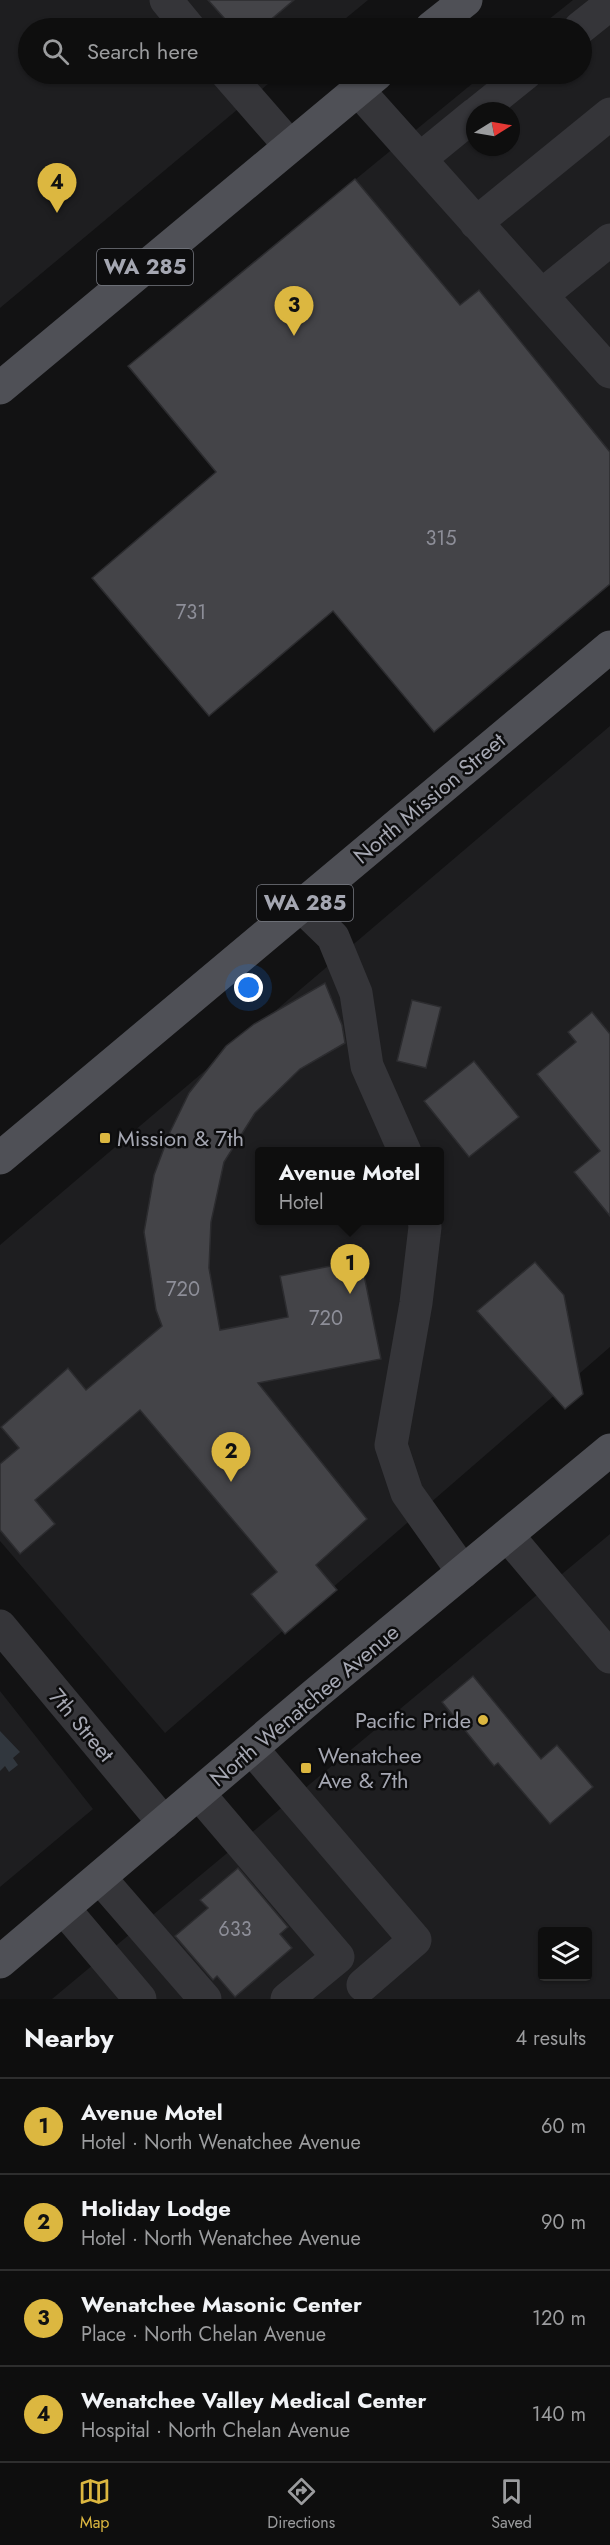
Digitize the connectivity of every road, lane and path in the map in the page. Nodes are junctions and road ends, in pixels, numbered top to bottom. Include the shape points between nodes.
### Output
1 (166, 0) edge
2 (466, 0) edge
3 (610, 4) edge
4 (181, 18) edge
5 (444, 18) edge
6 (592, 18) edge
7 (236, 84) edge
8 (366, 84) edge
9 (369, 84) edge
10 (513, 84) edge
11 (490, 102) edge
12 (610, 114) edge
13 (466, 121) edge
14 (290, 146) junction
15 (420, 159) junction
16 (476, 223) junction
17 (610, 240) edge
18 (542, 295) junction
19 (609, 368) edge
20 (0, 388) edge
21 (608, 652) edge
22 (302, 906) junction
23 (403, 1147) edge
24 (0, 1158) edge
25 (425, 1225) edge
26 (610, 1450) edge
27 (508, 1536) junction
28 (463, 1572) junction
29 (0, 1626) edge
30 (610, 1657) edge
31 (252, 1749) junction
32 (199, 1794) junction
33 (164, 1823) junction
34 (100, 1878) junction
35 (64, 1909) junction
36 (338, 1957) junction
37 (0, 1962) edge
38 (368, 1992) edge
39 (140, 1999) edge
40 (205, 1999) edge
41 (287, 1999) edge

1 - 4 street
2 - 5 main road
3 - 6 street
7 - 14 street
8 - 14 main road, WA 285
9 - 15 street
10 - 11 street
12 - 16 street
13 - 15 street
14 - 20 main road, WA 285
15 - 16 street
16 - 18 street
17 - 18 street
18 - 19 street
21 - 22 main road, North Mission Street / WA 285
22 - 23 street via 333,937 356,993 367,1066
22 - 24 main road, North Mission Street / WA 285
25 - 28 street via 416,1303 391,1445 407,1493
26 - 27 main road, North Wenatchee Avenue
27 - 28 main road, North Wenatchee Avenue
27 - 30 street
28 - 31 main road, North Wenatchee Avenue
29 - 33 street, 7th Street
31 - 32 main road, North Wenatchee Avenue
31 - 38 street via 415,1940
32 - 33 main road, North Wenatchee Avenue
32 - 36 street
33 - 34 main road, North Wenatchee Avenue
34 - 35 main road, North Wenatchee Avenue
34 - 40 street
35 - 37 main road, North Wenatchee Avenue
35 - 39 street
36 - 38 street
36 - 41 street

